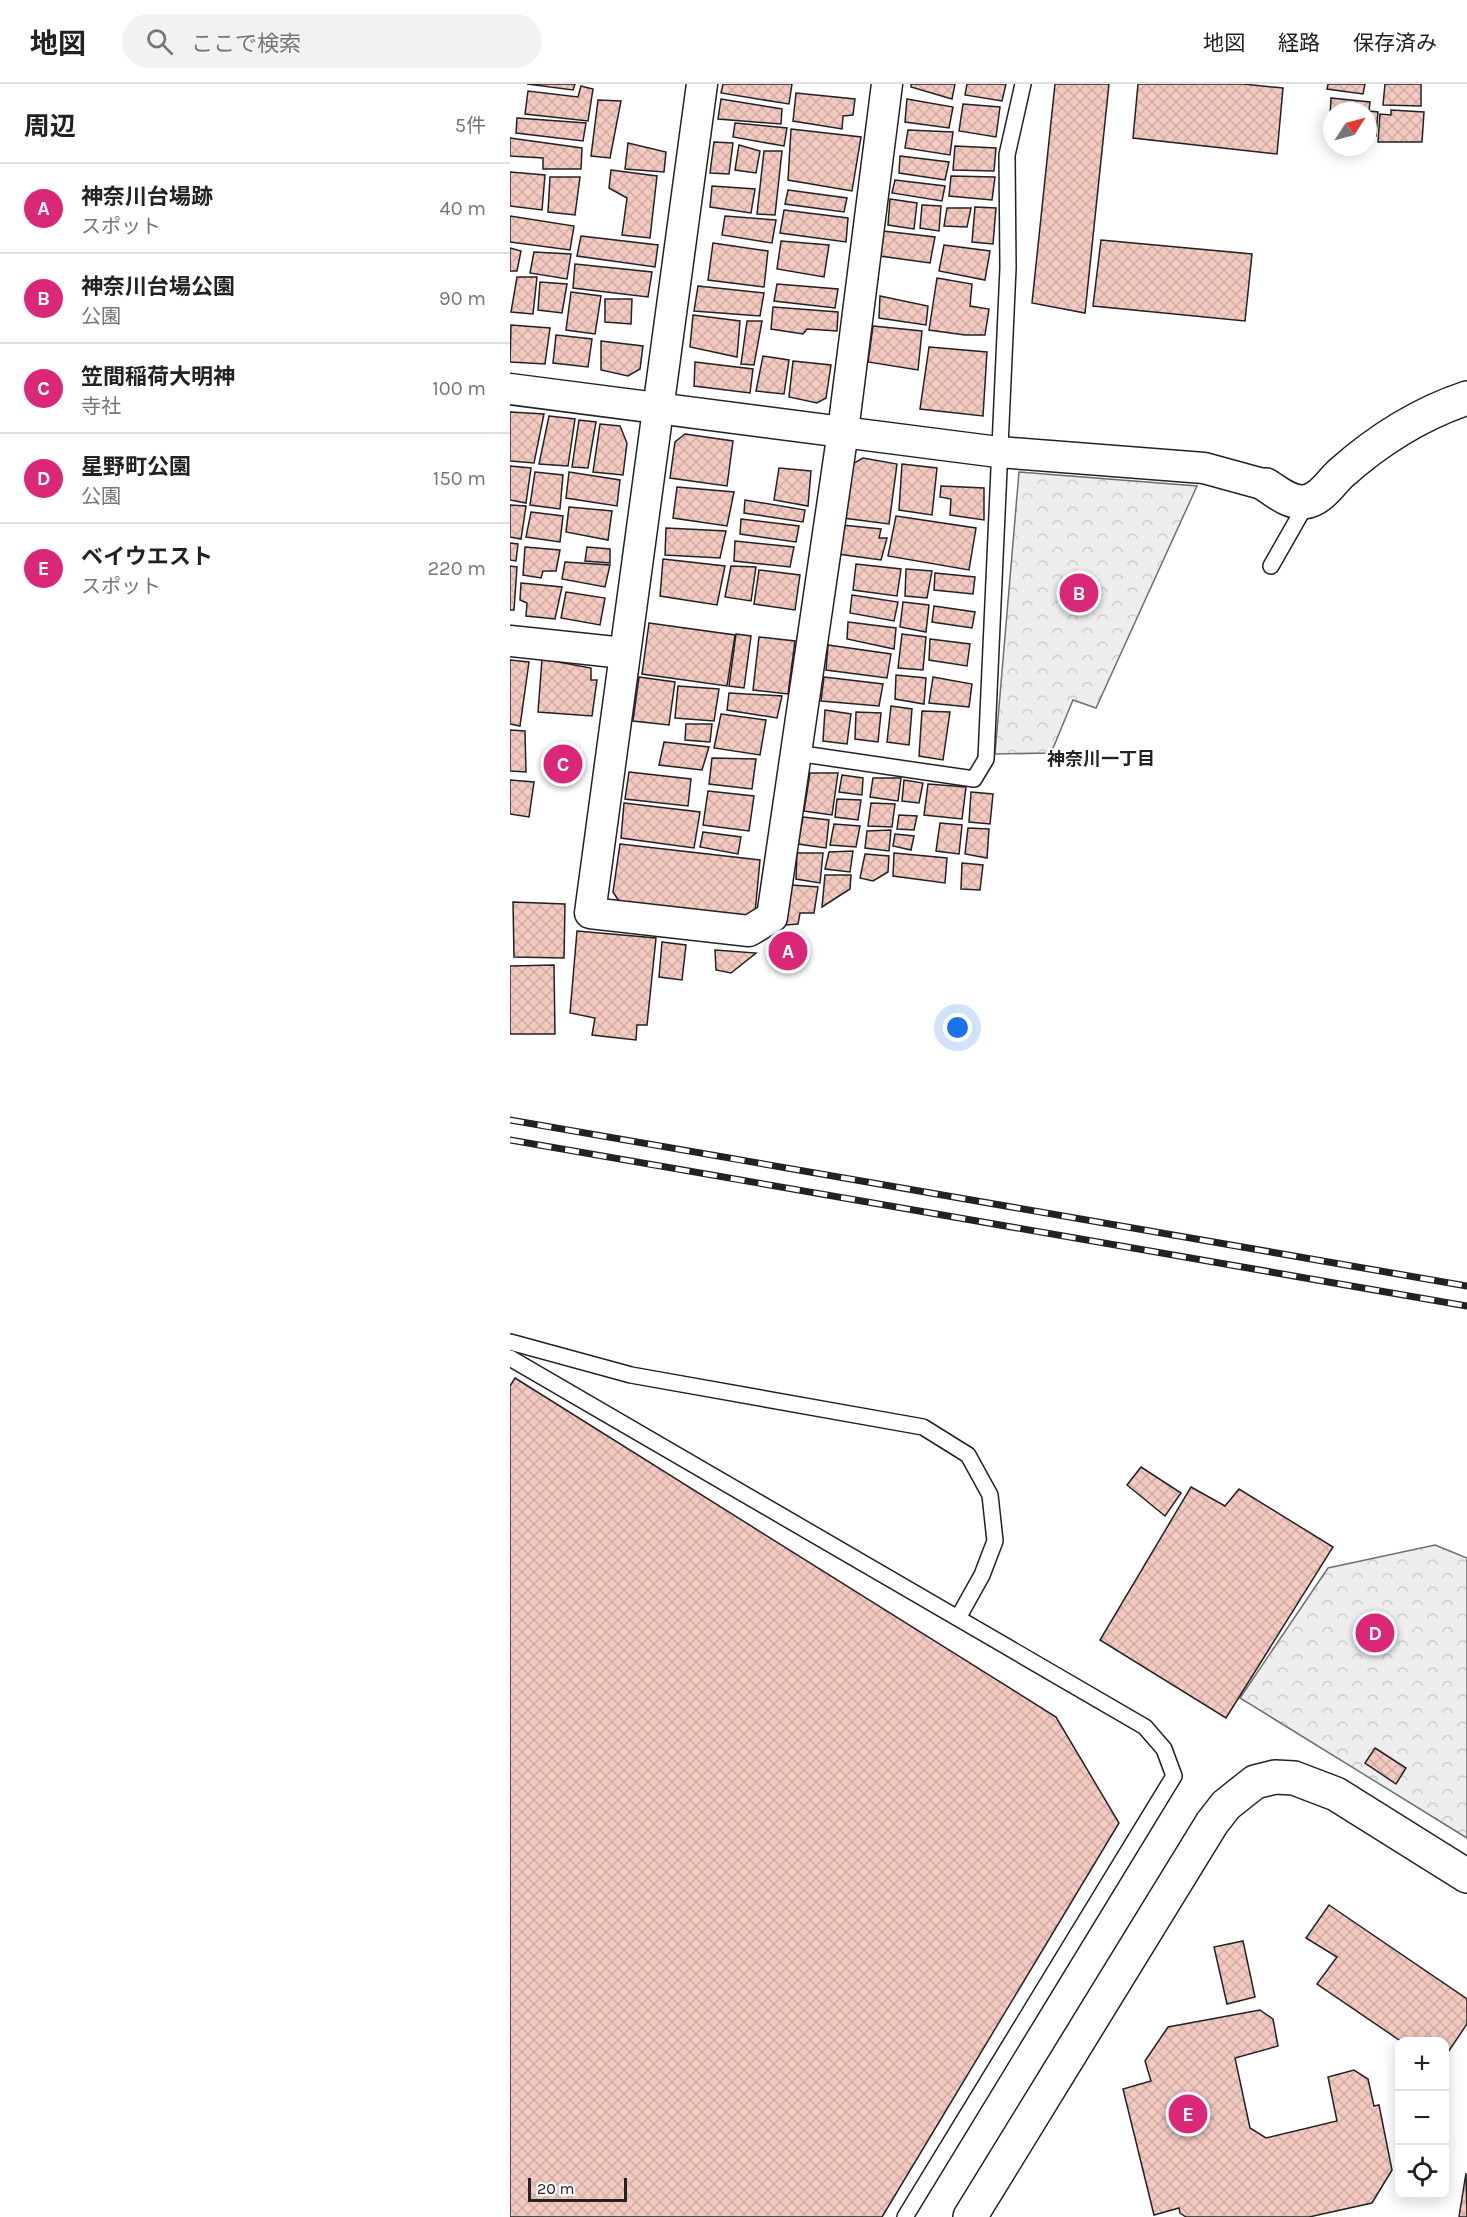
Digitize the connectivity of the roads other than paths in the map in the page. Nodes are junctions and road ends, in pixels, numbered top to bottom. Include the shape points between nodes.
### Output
1 (702, 84) edge
2 (887, 84) edge
3 (1023, 84) edge
4 (510, 389) edge
5 (1467, 398) edge
6 (657, 406) junction
7 (843, 432) junction
8 (998, 452) junction
9 (1266, 485) joint
10 (1308, 501) junction
11 (1271, 566) dead end
12 (510, 641) edge
13 (624, 653) junction
14 (796, 753) junction
15 (510, 1342) edge
16 (510, 1358) edge
17 (958, 1618) junction
18 (1467, 1876) edge
19 (905, 2217) edge
20 (970, 2217) edge

1 - 6 street
2 - 7 street
3 - 8 lane via 1007,155 1008,268
4 - 6 street
5 - 10 street via 1390,434 1358,458 1324,492
6 - 7 street
6 - 13 street
7 - 8 street
7 - 14 street
8 - 9 street via 1204,468
8 - 14 lane via 986,759 974,778
9 - 10 street via 1295,501
10 - 11 lane
12 - 13 street
13 - 14 street via 590,913 749,931 772,917
15 - 17 lane via 631,1375 923,1427 968,1455 990,1495 995,1541 982,1575
16 - 17 lane
17 - 19 lane via 1145,1727 1164,1749 1174,1776
18 - 20 street via 1321,1787 1285,1777 1265,1779 1244,1788 1212,1823

